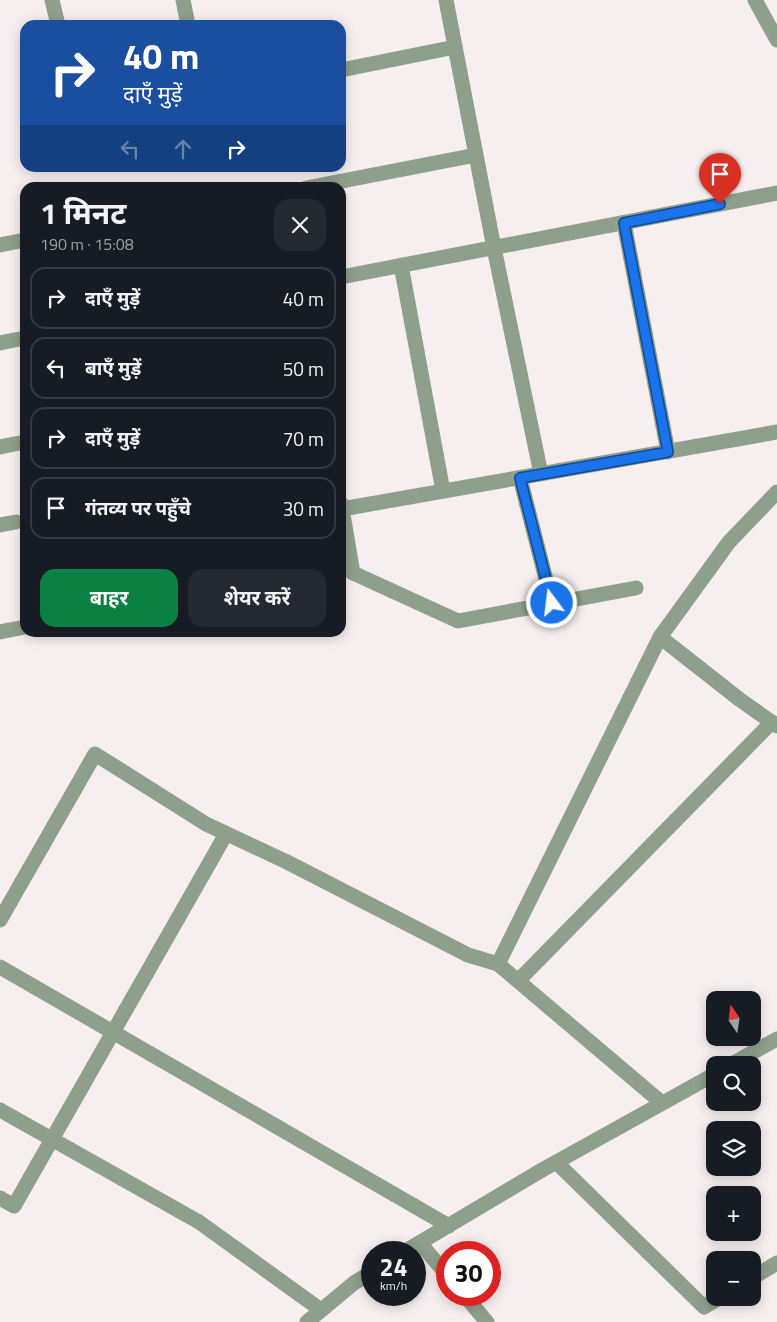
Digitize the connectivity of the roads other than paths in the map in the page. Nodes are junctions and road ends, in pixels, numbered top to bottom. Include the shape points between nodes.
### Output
1 (52, 0) edge
2 (183, 0) edge
3 (446, 0) edge
4 (755, 0) edge
5 (57, 20) edge
6 (187, 20) edge
7 (777, 40) edge
8 (455, 46) junction
9 (346, 69) edge
10 (476, 156) junction
11 (338, 182) edge
12 (777, 193) edge
13 (624, 223) junction
14 (20, 241) edge
15 (0, 245) edge
16 (494, 248) junction
17 (401, 265) junction
18 (346, 276) edge
19 (20, 339) edge
20 (0, 343) edge
21 (777, 432) edge
22 (20, 443) edge
23 (0, 447) edge
24 (668, 452) junction
25 (542, 474) junction
26 (520, 478) junction
27 (443, 491) junction
28 (777, 492) edge
29 (346, 505) edge
30 (16, 522) dead end
31 (0, 525) edge
32 (346, 556) edge
33 (347, 569) edge
34 (636, 588) dead end
35 (552, 603) junction
36 (20, 625) edge
37 (0, 632) edge
38 (660, 637) junction
39 (775, 724) edge
40 (222, 841) dead end
41 (0, 920) edge
42 (498, 964) junction
43 (0, 967) edge
44 (518, 981) junction
45 (113, 1032) junction
46 (777, 1039) edge
47 (746, 1056) edge
48 (706, 1079) edge
49 (662, 1104) junction
50 (0, 1110) edge
51 (52, 1140) junction
52 (556, 1162) junction
53 (0, 1198) edge
54 (449, 1226) junction
55 (423, 1241) edge
56 (426, 1250) edge
57 (436, 1262) edge
58 (777, 1263) edge
59 (761, 1273) edge
60 (361, 1279) edge
61 (473, 1306) edge
62 (706, 1306) edge
63 (321, 1310) junction
64 (307, 1322) edge
65 (487, 1322) edge

1 - 5 street
2 - 6 street
3 - 8 street
4 - 7 street
8 - 9 street
8 - 10 street
10 - 11 street
10 - 16 street
12 - 13 street
13 - 16 street
13 - 24 street
14 - 15 street
16 - 17 street
16 - 25 street
17 - 18 street
17 - 27 street
19 - 20 street
21 - 24 street
22 - 23 street
24 - 25 street
25 - 26 street
26 - 27 street
26 - 35 street
27 - 29 street
28 - 38 street via 729,542
30 - 31 street
32 - 33 street
33 - 35 street via 458,621
34 - 35 street
36 - 37 street
38 - 39 street
38 - 42 street
39 - 44 street
40 - 45 street
41 - 42 street via 94,754 206,824 288,862 468,955
42 - 44 street
43 - 45 street
44 - 49 street
45 - 51 street
45 - 54 street
46 - 47 street
48 - 49 street
49 - 52 street
50 - 51 street
51 - 53 street via 14,1206
51 - 63 street via 199,1222
52 - 54 street
52 - 62 street
54 - 55 street
56 - 57 street
58 - 59 street
60 - 63 street
61 - 65 street
63 - 64 street

